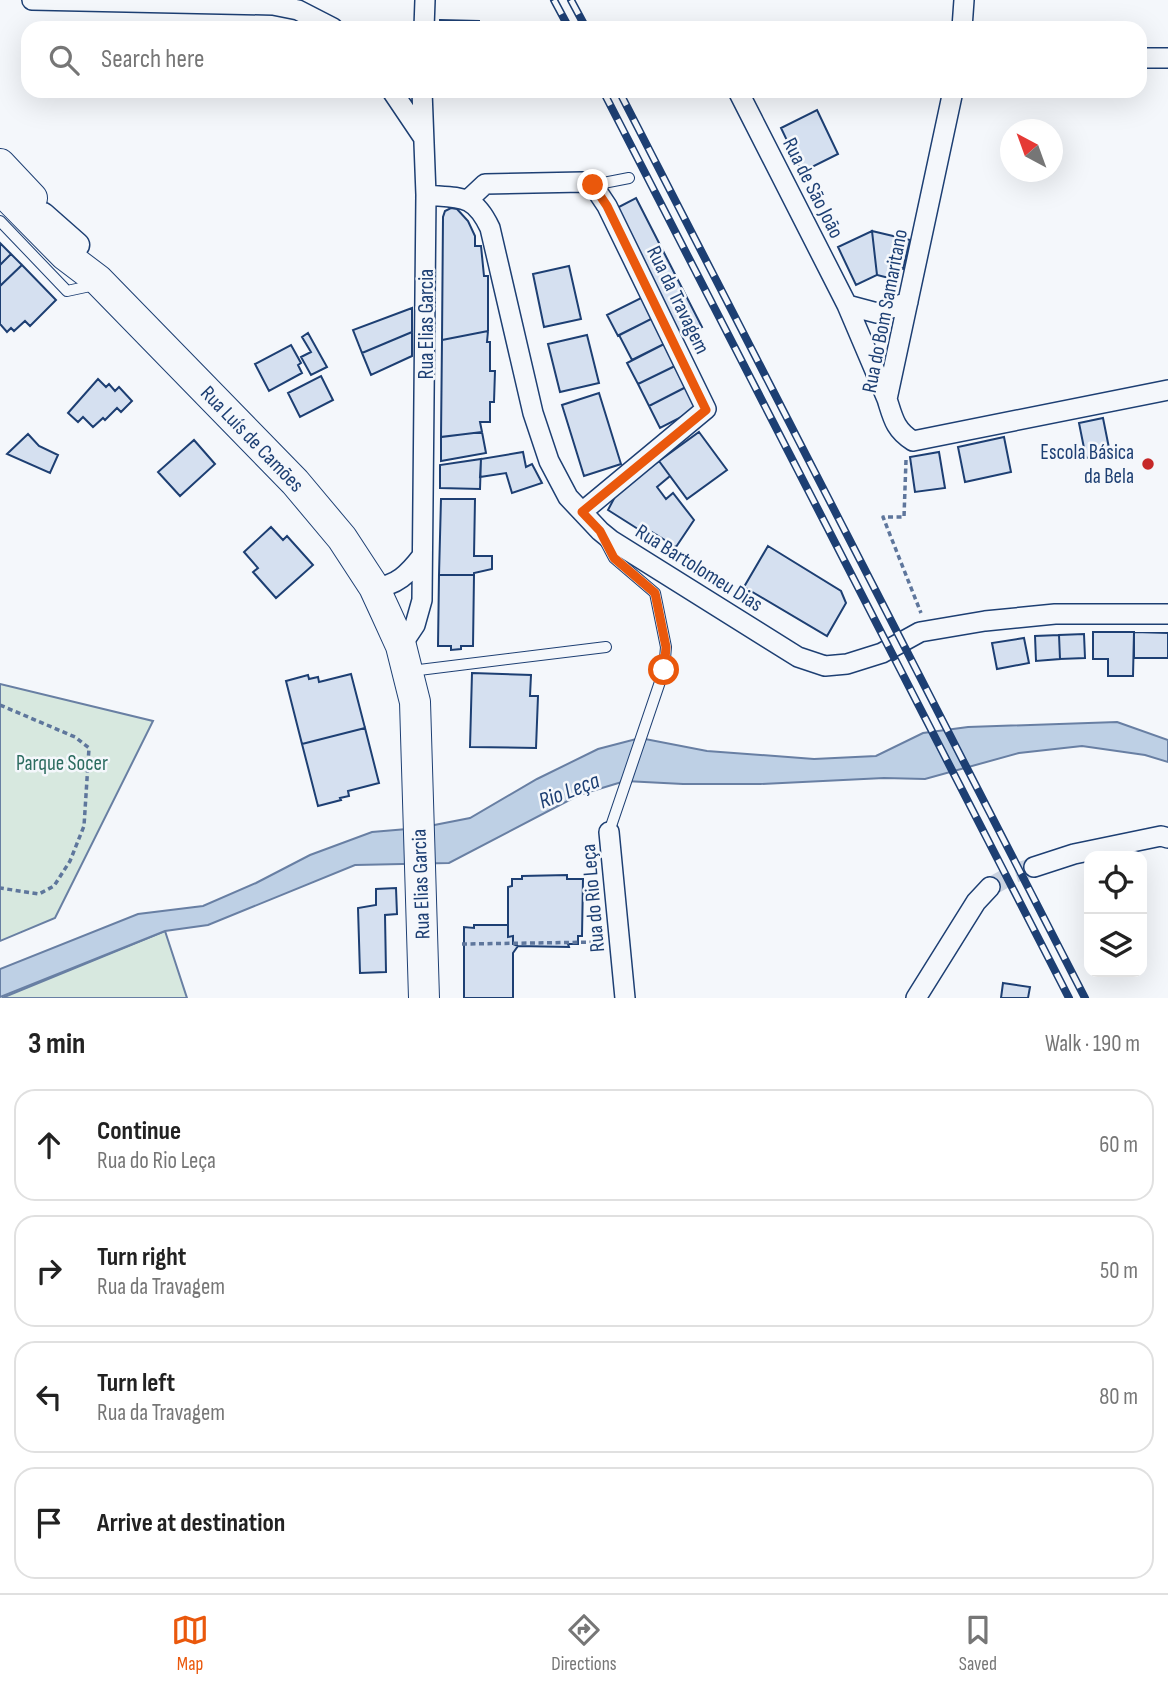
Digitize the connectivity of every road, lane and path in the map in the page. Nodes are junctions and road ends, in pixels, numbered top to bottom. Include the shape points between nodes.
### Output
1 (32, 0) edge
2 (425, 0) edge
3 (964, 0) edge
4 (319, 21) edge
5 (424, 21) edge
6 (962, 21) edge
7 (1147, 58) edge
8 (1168, 58) edge
9 (397, 98) edge
10 (422, 98) edge
11 (741, 98) edge
12 (952, 98) edge
13 (423, 137) junction
14 (0, 164) edge
15 (0, 176) edge
16 (629, 178) dead end
17 (593, 185) junction
18 (0, 189) edge
19 (426, 195) junction
20 (468, 199) junction
21 (0, 221) edge
22 (77, 244) junction
23 (100, 281) junction
24 (908, 302) junction
25 (847, 305) junction
26 (1168, 390) edge
27 (887, 399) junction
28 (901, 434) junction
29 (582, 512) junction
30 (600, 531) junction
31 (422, 556) junction
32 (380, 600) junction
33 (1168, 614) edge
34 (928, 631) junction
35 (606, 647) dead end
36 (404, 659) junction
37 (0, 705) edge
38 (609, 832) joint
39 (1165, 837) edge
40 (1034, 867) tunnel mouth
41 (990, 887) tunnel mouth
42 (0, 888) edge
43 (620, 942) junction
44 (462, 944) dead end
45 (424, 998) edge
46 (625, 998) edge
47 (916, 998) edge

1 - 4 street via 273,5
2 - 5 street
3 - 6 street
7 - 8 street
9 - 13 street
10 - 13 street, Rua Elias Garcia
11 - 25 street, Rua de São João
12 - 24 street, Rua do Bom Samaritano
13 - 19 street, Rua Elias Garcia
14 - 22 main road, Rua Luís de Camões
15 - 22 street
16 - 17 lane
17 - 20 street via 485,184
17 - 29 street, Rua da Travagem via 706,410
18 - 23 main road, Rua Luís de Camões via 65,255
19 - 20 street
19 - 31 street, Rua Elias Garcia
20 - 29 street, Rua Bartolomeu Dias via 482,210 490,228 533,413 550,461 568,497
21 - 23 lane via 67,291
22 - 23 main road, Rua Luís de Camões
23 - 32 main road, Rua Luís de Camões via 295,482 342,538
24 - 25 street via 877,313
24 - 27 street, Rua do Bom Samaritano
25 - 27 street, Rua de São João
26 - 28 street via 913,441
27 - 28 street, Rua do Bom Samaritano
28 - 34 path via 906,454 904,517 883,517
29 - 30 street, Rua Bartolomeu Dias
30 - 34 street, Rua Bartolomeu Dias via 798,657 825,666 883,653
30 - 38 lane, Rua do Rio Leça via 614,558 655,593 666,647 664,670
31 - 32 street via 387,587
31 - 36 street, Rua Elias Garcia via 422,600
32 - 36 main road, Rua Elias Garcia
33 - 34 street, Rua Bartolomeu Dias via 1055,614
35 - 36 lane
36 - 45 main road, Rua Elias Garcia via 415,702
37 - 42 path via 75,737 89,748 84,826 70,862 54,886 39,894
38 - 43 street, Rua do Rio Leça
39 - 40 street via 1074,854
41 - 47 street
43 - 44 path
43 - 46 street, Rua do Rio Leça

